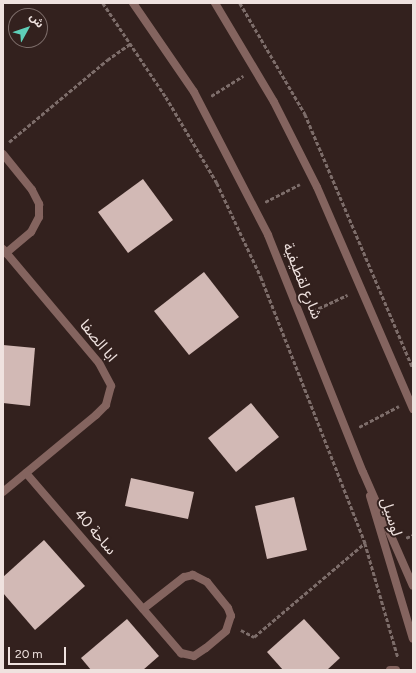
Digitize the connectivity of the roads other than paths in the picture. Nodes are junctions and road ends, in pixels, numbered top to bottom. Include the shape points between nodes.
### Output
1 (133, 3) edge
2 (215, 3) edge
3 (3, 154) edge
4 (5, 251) edge
5 (413, 409) edge
6 (363, 472) junction
7 (26, 473) junction
8 (3, 492) edge
9 (413, 586) edge
10 (143, 609) junction
11 (413, 638) edge
12 (398, 666) edge
13 (390, 670) edge

1 - 6 street, شارع لقطيفية via 200,103 255,208
2 - 5 street via 255,68 313,178
3 - 4 street, ابا الصفا via 32,190 39,204 39,217 31,232
4 - 7 street, ابا الصفا via 99,364 111,386 106,405
6 - 9 street, شارع لقطيفية
6 - 11 street, لوسيل
7 - 8 street, ابا الصفا
7 - 10 street, ساحة 40
10 - 10 street, ساحة 40 via 184,577 193,575 207,582 228,608 230,624 226,631 206,648 194,656 188,656 181,653
12 - 13 street

